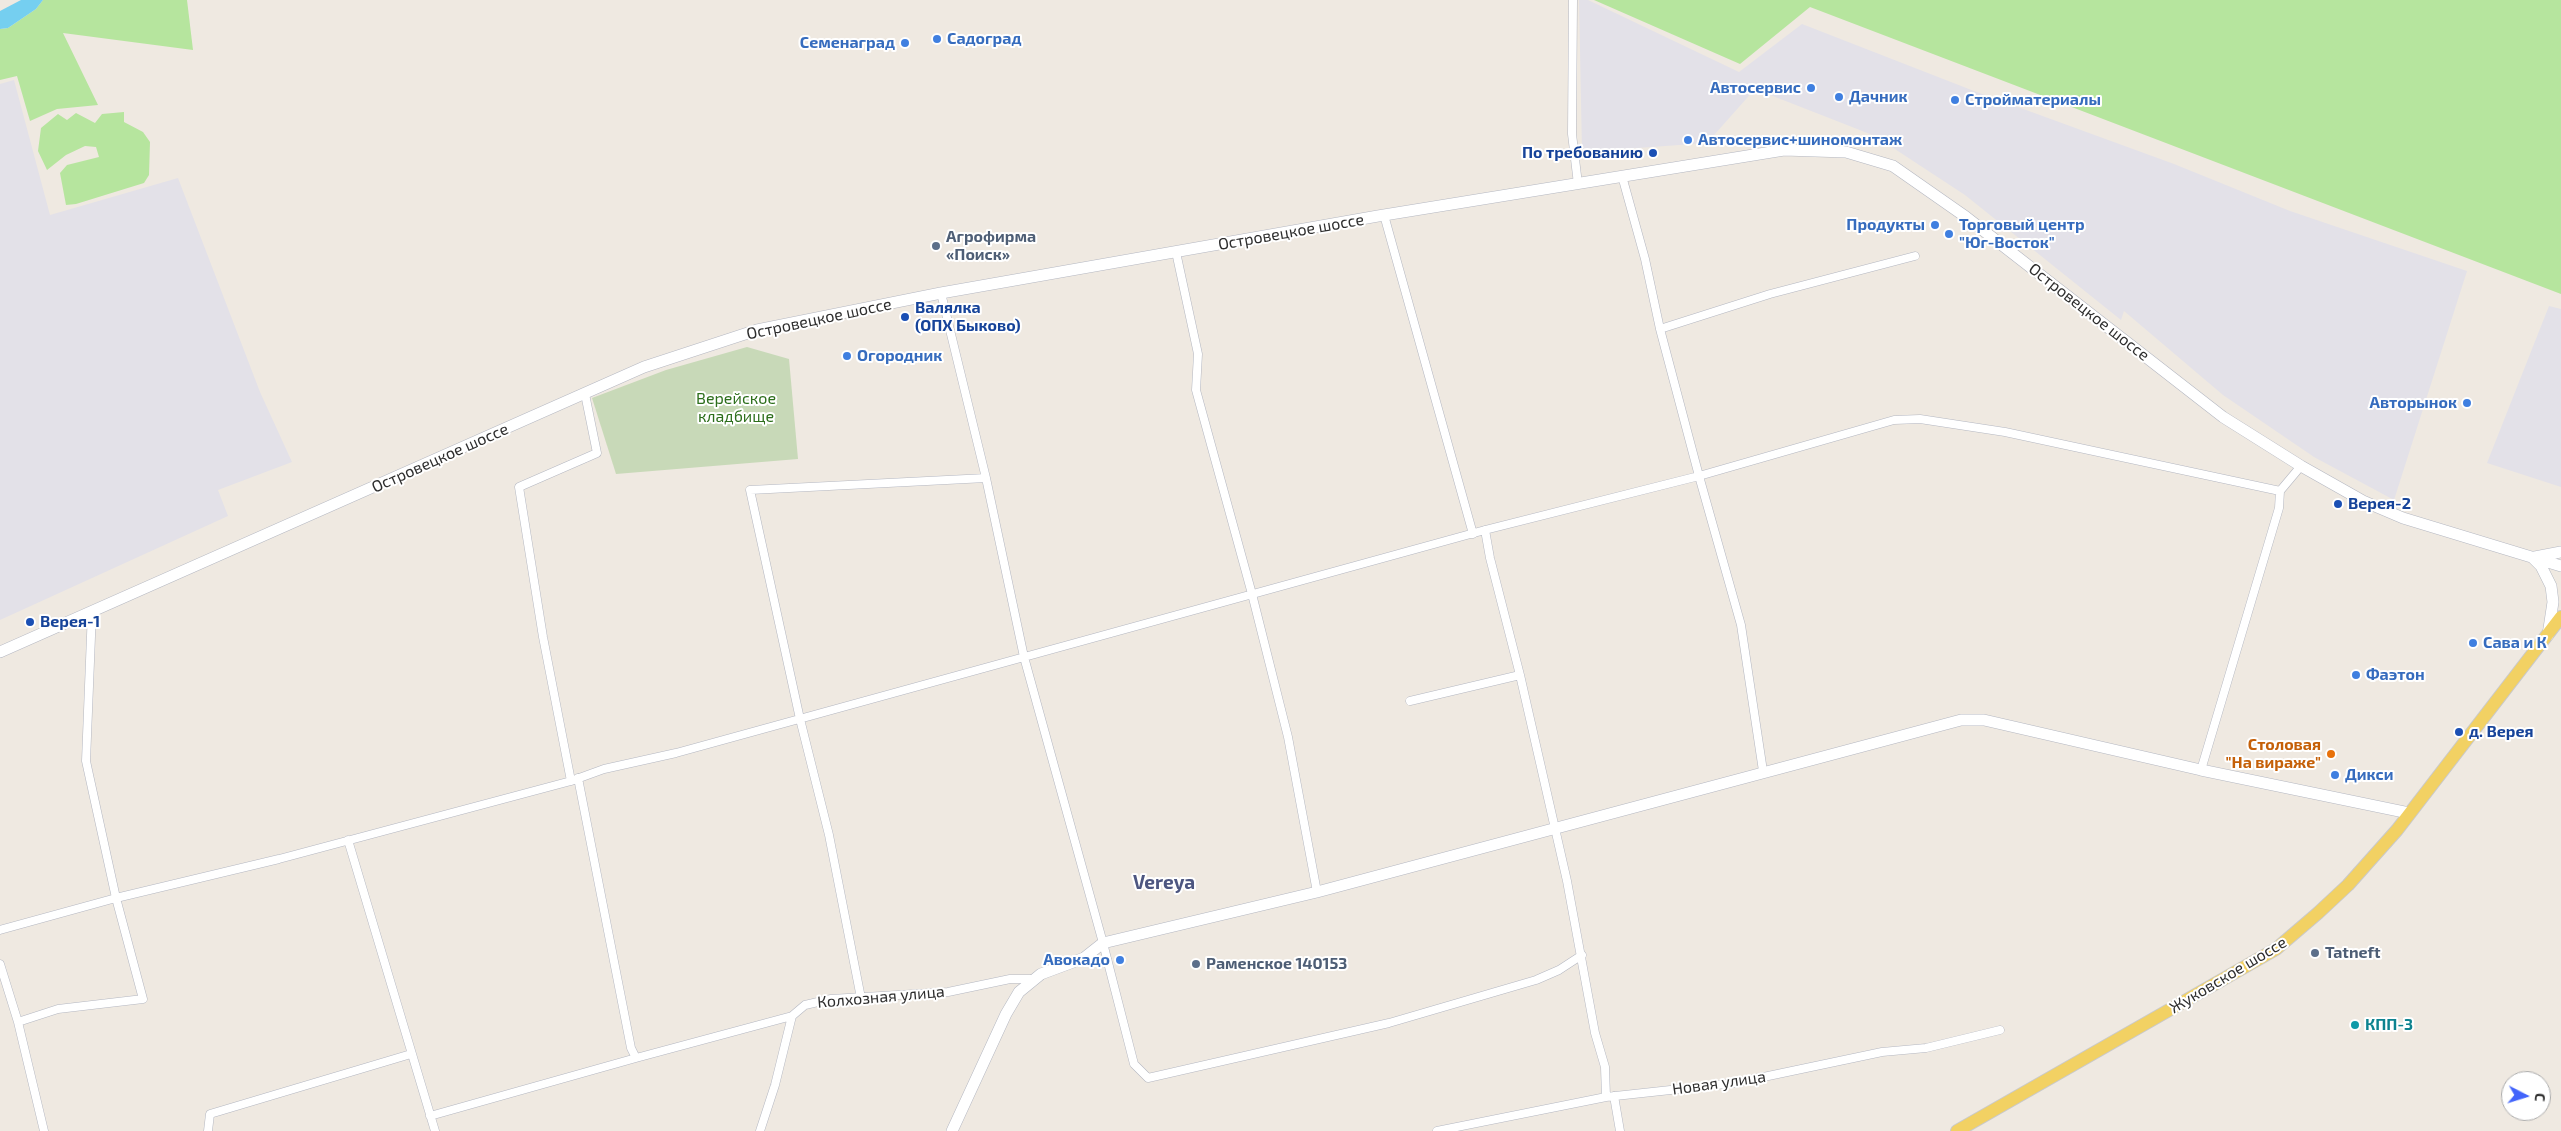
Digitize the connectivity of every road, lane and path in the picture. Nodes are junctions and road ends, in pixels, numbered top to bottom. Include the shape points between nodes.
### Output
1 (1573, 0) edge
2 (1622, 176) junction
3 (1578, 184) junction
4 (1384, 215) junction
5 (1176, 252) junction
6 (1914, 256) dead end
7 (941, 293) junction
8 (1660, 329) junction
9 (585, 394) junction
10 (2301, 466) junction
11 (1699, 476) junction
12 (986, 478) junction
13 (2280, 491) junction
14 (1485, 530) junction
15 (1473, 534) junction
16 (2561, 552) edge
17 (2531, 557) junction
18 (2561, 566) edge
19 (1252, 594) junction
20 (92, 611) junction
21 (2561, 617) edge
22 (2548, 635) junction
23 (0, 652) edge
24 (1024, 657) junction
25 (1520, 675) junction
26 (1410, 701) dead end
27 (800, 719) junction
28 (2201, 770) junction
29 (1763, 772) junction
30 (574, 780) junction
31 (2410, 813) junction
32 (1554, 829) junction
33 (348, 840) junction
34 (1317, 892) junction
35 (116, 898) junction
36 (0, 930) edge
37 (1103, 943) junction
38 (1582, 955) junction
39 (0, 964) edge
40 (1032, 979) junction
41 (861, 998) junction
42 (792, 1016) junction
43 (18, 1022) junction
44 (2000, 1030) dead end
45 (411, 1054) junction
46 (636, 1058) junction
47 (1610, 1097) junction
48 (430, 1116) junction
49 (44, 1131) edge
50 (208, 1131) edge
51 (435, 1131) edge
52 (760, 1131) edge
53 (952, 1131) edge
54 (1437, 1131) edge
55 (1620, 1131) edge
56 (1957, 1131) edge

1 - 3 street via 1572,134
2 - 3 main road, Островецкое шоссе
2 - 8 street
2 - 10 main road, Островецкое шоссе via 1784,150 1846,152 1893,166 1966,217 2223,416
3 - 4 main road, Островецкое шоссе
4 - 5 main road, Островецкое шоссе
4 - 15 street
5 - 7 main road, Островецкое шоссе
5 - 19 street via 1198,354 1196,390
6 - 8 street via 1770,294
7 - 9 main road, Островецкое шоссе via 757,330 644,367
7 - 12 street
8 - 11 street
9 - 20 main road, Островецкое шоссе
9 - 30 street via 597,453 518,487
10 - 13 street
10 - 17 main road, Островецкое шоссе via 2402,518
11 - 13 street via 1894,420 1920,419 2005,432
11 - 14 street
11 - 29 street via 1741,625
12 - 24 street
12 - 27 street via 750,490
13 - 28 street via 2278,508
14 - 15 street
14 - 25 street
15 - 19 street
16 - 17 main road, Островецкое шоссе
17 - 18 main road, Островецкое шоссе
17 - 22 main road via 2541,566 2551,586
19 - 24 street
19 - 34 street via 1288,737
20 - 23 main road, Островецкое шоссе
20 - 35 street via 86,762
21 - 22 main road, Жуковское шоссе
22 - 31 main road, Жуковское шоссе
24 - 27 street
24 - 37 street
25 - 26 street
25 - 32 street
27 - 30 street via 604,769
27 - 41 street via 829,835
28 - 29 main road via 1984,720 1961,720
28 - 31 main road
29 - 32 main road
30 - 33 street
30 - 46 street via 631,1048
31 - 56 main road, Жуковское шоссе via 2348,885 2276,948
32 - 34 main road
32 - 38 street
33 - 35 street
33 - 45 street
34 - 37 main road
35 - 36 street
35 - 43 street via 143,1000 58,1009
37 - 38 street via 1134,1064 1148,1078 1389,1023 1536,980
37 - 40 main road via 1084,958
38 - 47 street
39 - 43 street
40 - 41 street, Колхозная улица via 1010,979 948,992
40 - 53 main road via 1012,1002
41 - 42 street, Колхозная улица via 816,1001 796,1010
42 - 46 street, Колхозная улица
42 - 52 street
43 - 49 street
44 - 47 street, Новая улица via 1926,1048 1882,1052 1735,1083
45 - 48 street
45 - 50 street via 210,1114
46 - 48 street, Колхозная улица
47 - 54 street, Новая улица
47 - 55 street
48 - 51 street

